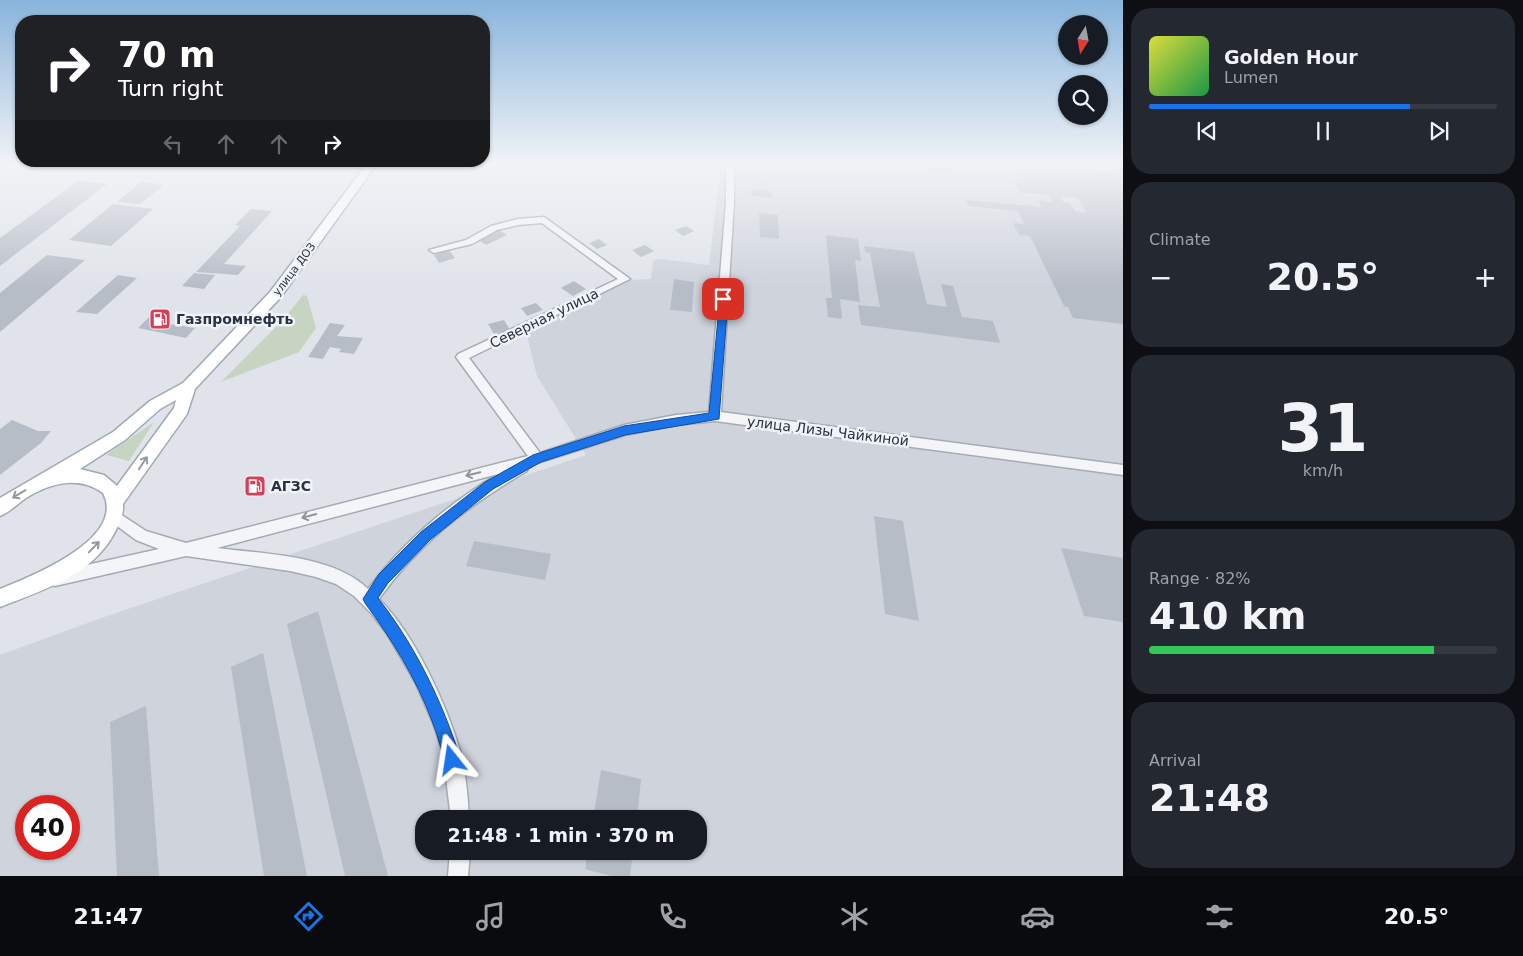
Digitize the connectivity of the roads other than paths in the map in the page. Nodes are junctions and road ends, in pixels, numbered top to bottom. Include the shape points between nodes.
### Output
1 (341, 206) edge
2 (728, 206) edge
3 (434, 250) dead end
4 (188, 387) junction
5 (715, 416) junction
6 (537, 458) junction
7 (1123, 470) edge
8 (44, 482) junction
9 (0, 508) edge
10 (114, 509) junction
11 (186, 548) junction
12 (39, 582) junction
13 (0, 586) edge
14 (0, 598) edge
15 (370, 599) junction
16 (459, 810) edge
17 (459, 860) edge
18 (458, 876) edge

1 - 4 main road, улица ДОЗ via 275,295
2 - 5 street
3 - 6 street, Северная улица via 469,242 494,228 544,220 625,278 462,357
4 - 8 main road via 155,405 118,436
10 -> 4 main road via 181,410
5 - 6 street, улица Лизы Чайкиной via 624,430
5 - 7 street, улица Лизы Чайкиной
6 -> 11 street
6 - 15 street via 489,486 425,536 384,578
8 -> 9 main road
8 - 10 main road via 89,477 110,490
10 - 11 street via 130,530 146,539
12 -> 10 main road via 83,558 100,541
11 - 12 street
11 - 15 street via 324,573 347,583
12 - 13 main road
12 - 14 main road
15 - 16 street via 395,632 440,721 456,774
17 - 18 street

